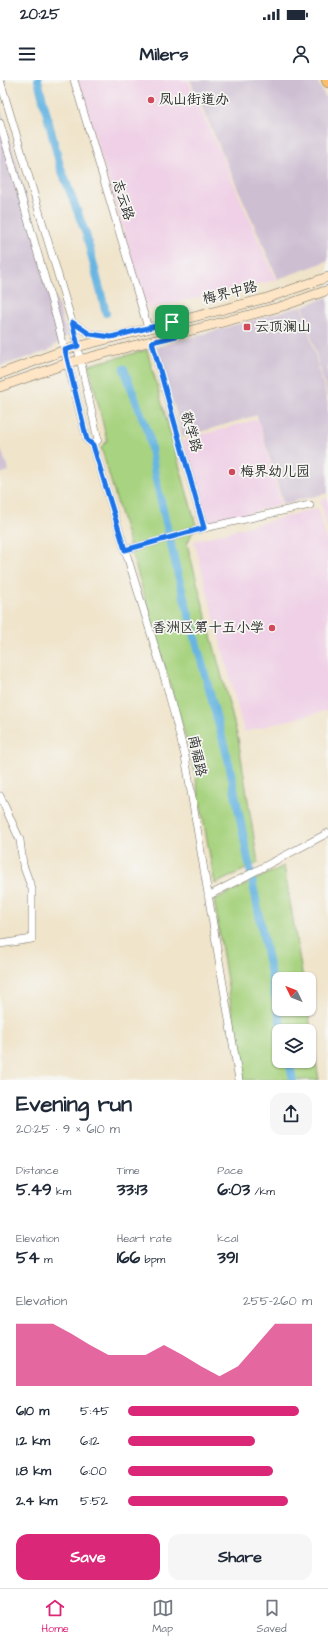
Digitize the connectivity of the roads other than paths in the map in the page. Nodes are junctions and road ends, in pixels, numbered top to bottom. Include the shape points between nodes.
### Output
1 (0, 80) edge
2 (74, 80) edge
3 (0, 123) edge
4 (328, 277) edge
5 (328, 290) edge
6 (72, 322) junction
7 (172, 322) junction
8 (148, 328) junction
9 (176, 336) junction
10 (111, 337) junction
11 (152, 342) junction
12 (78, 346) junction
13 (65, 350) junction
14 (81, 360) junction
15 (68, 363) junction
16 (0, 374) edge
17 (0, 387) edge
18 (93, 445) junction
19 (310, 505) dead end
20 (204, 528) junction
21 (125, 550) junction
22 (0, 796) edge
23 (328, 833) edge
24 (208, 896) junction
25 (0, 944) edge
26 (239, 1080) edge

1 - 6 street
2 - 8 street, 志云路
3 - 13 street
4 - 7 main road, 梅界中路 via 267,298
5 - 9 main road, 梅界中路 via 283,306
6 - 10 street via 90,334
6 - 12 street
7 - 8 main road, 梅界中路
7 - 9 street
8 - 10 main road, 梅界中路
9 - 11 main road, 梅界中路
10 - 12 main road, 梅界中路
11 - 14 main road, 梅界中路
11 - 20 street, 敬学路
12 - 13 main road, 梅界中路
12 - 14 street
13 - 15 street
13 - 16 main road, 梅界中路
14 - 15 main road, 梅界中路
14 - 18 street via 98,440
15 - 17 main road, 梅界中路
15 - 18 street via 87,440
18 - 21 street, 南福路
19 - 20 street
20 - 21 street
21 - 24 street, 南福路 via 166,683 185,756
22 - 25 street via 20,840 23,865 32,889 32,939
23 - 24 street
24 - 26 street, 南福路

